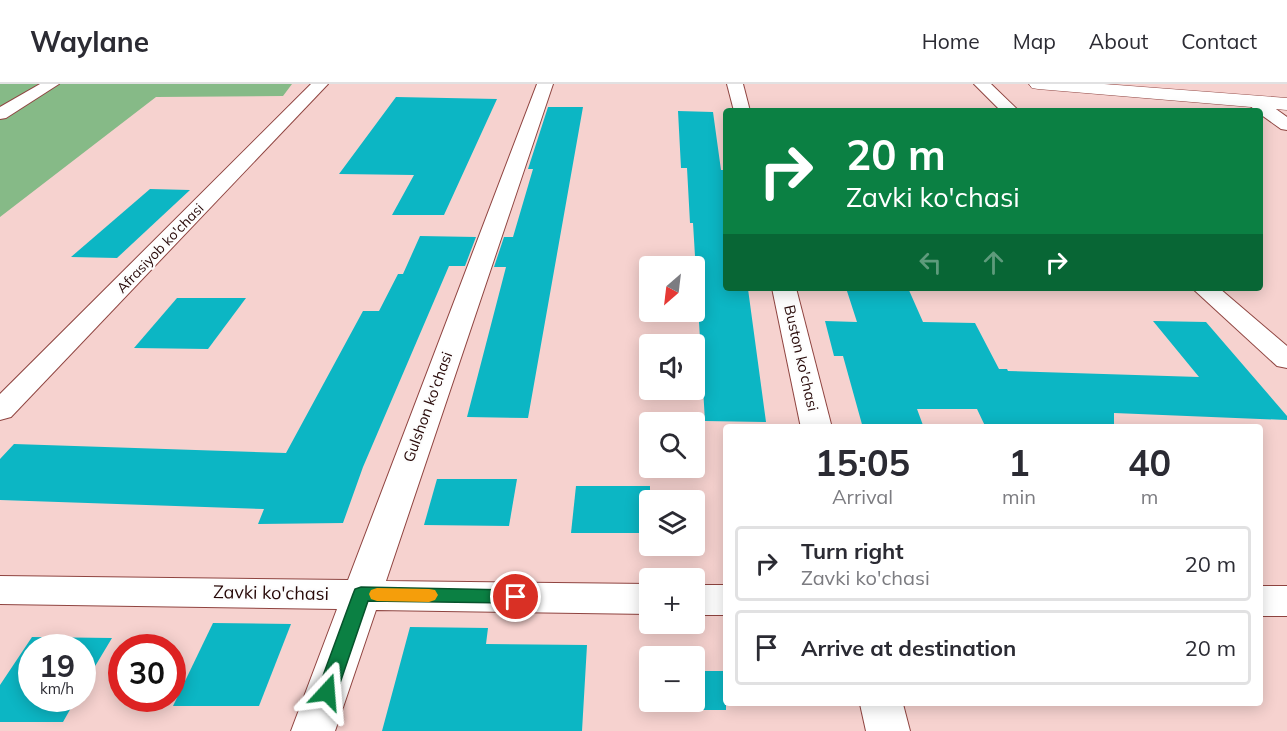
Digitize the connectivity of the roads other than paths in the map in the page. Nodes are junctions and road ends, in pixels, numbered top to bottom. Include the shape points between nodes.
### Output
1 (51, 84) edge
2 (320, 84) edge
3 (545, 84) edge
4 (735, 84) edge
5 (982, 84) edge
6 (1038, 84) edge
7 (1253, 101) junction
8 (0, 102) edge
9 (20, 102) junction
10 (1287, 104) edge
11 (741, 108) edge
12 (1008, 108) edge
13 (1263, 108) edge
14 (1263, 108) edge
15 (0, 114) edge
16 (1287, 125) edge
17 (785, 291) edge
18 (1207, 291) edge
19 (1287, 360) edge
20 (0, 411) edge
21 (817, 424) edge
22 (0, 590) edge
23 (361, 594) junction
24 (639, 599) edge
25 (705, 600) edge
26 (723, 600) edge
27 (1263, 601) edge
28 (1287, 601) edge
29 (882, 706) edge
30 (313, 731) edge
31 (888, 731) edge

1 - 9 street
2 - 20 street, Afrasiyob ko'chasi
3 - 23 street, Gulshon ko'chasi
4 - 11 street
5 - 12 street
6 - 7 street
7 - 10 street
7 - 14 street
8 - 9 street
9 - 15 street
13 - 16 street
17 - 21 street, Buston ko'chasi
18 - 19 street
22 - 23 street, Zavki ko'chasi
23 - 24 street, Zavki ko'chasi
23 - 30 street, Gulshon ko'chasi
25 - 26 street
27 - 28 street
29 - 31 street

